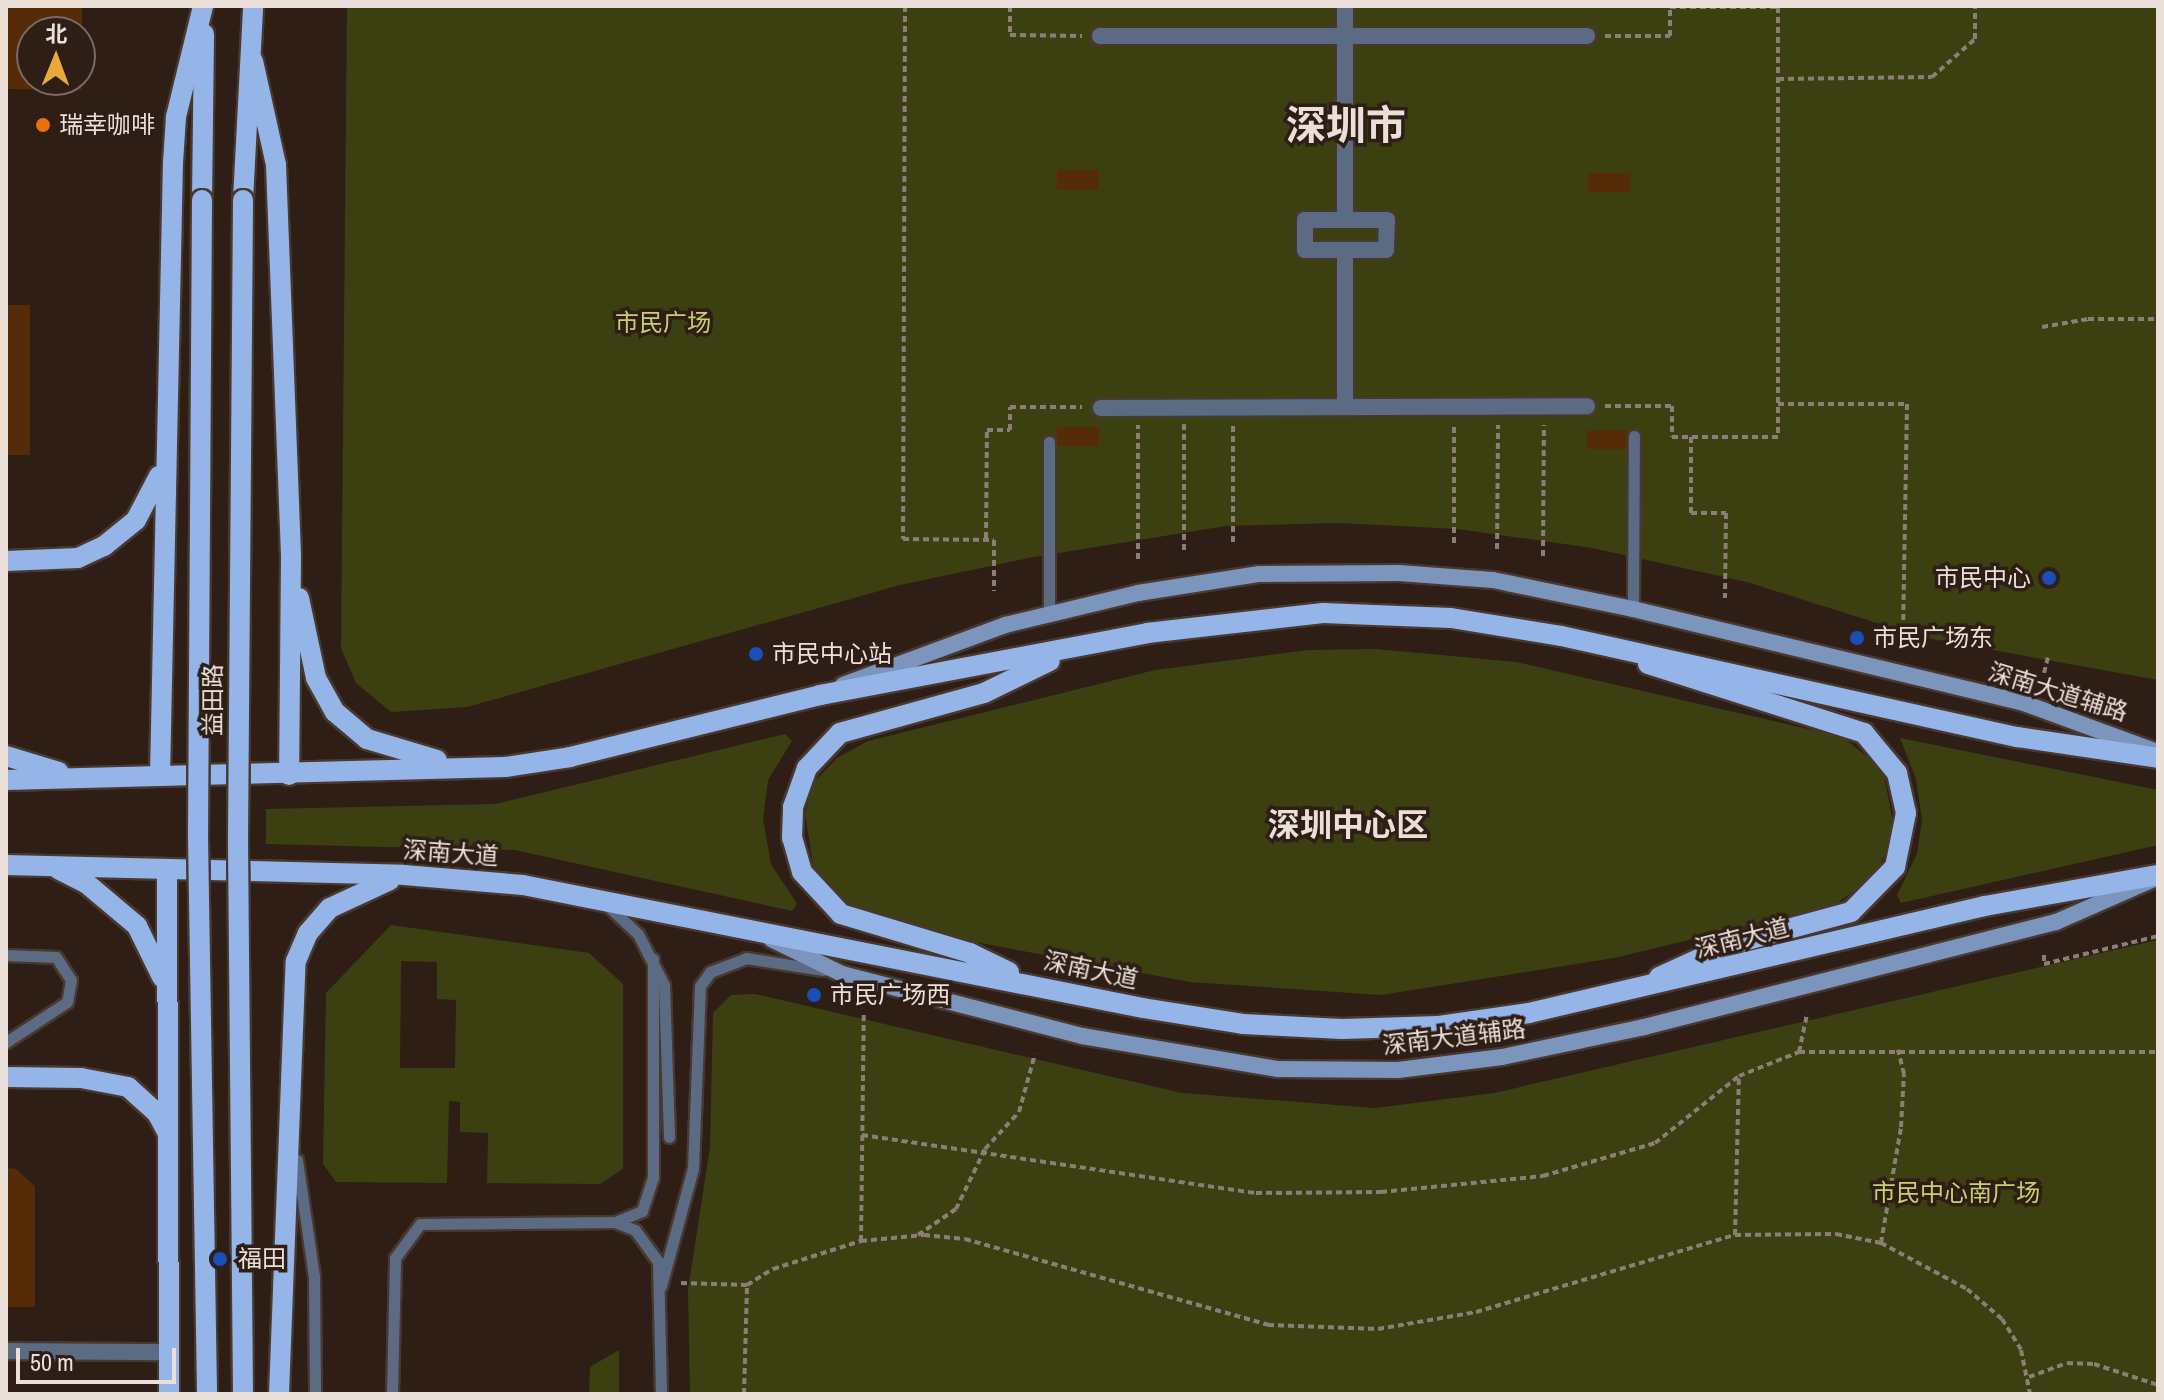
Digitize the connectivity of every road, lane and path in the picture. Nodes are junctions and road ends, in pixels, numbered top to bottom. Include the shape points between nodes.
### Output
1 (204, 6) edge
2 (905, 6) edge
3 (1010, 6) edge
4 (1345, 6) edge
5 (1975, 6) edge
6 (253, 8) edge
7 (1100, 36) joint
8 (1345, 36) junction
9 (1587, 36) joint
10 (253, 61) junction
11 (1778, 79) junction
12 (1345, 220) junction
13 (1345, 250) junction
14 (2158, 319) edge
15 (2042, 327) dead end
16 (1778, 404) junction
17 (1545, 406) junction
18 (1587, 406) joint
19 (1184, 407) junction
20 (1233, 407) junction
21 (1345, 407) junction
22 (1454, 407) junction
23 (1498, 407) junction
24 (1101, 408) joint
25 (1138, 408) junction
26 (1634, 436) dead end
27 (1691, 437) junction
28 (1049, 442) dead end
29 (165, 453) junction
30 (986, 539) junction
31 (1233, 542) dead end
32 (1454, 543) dead end
33 (1497, 549) dead end
34 (1184, 550) dead end
35 (1543, 556) dead end
36 (291, 557) junction
37 (1138, 559) dead end
38 (6, 561) edge
39 (994, 591) dead end
40 (1725, 598) dead end
41 (1633, 609) junction
42 (1049, 611) junction
43 (1903, 640) dead end
44 (1607, 645) junction
45 (1075, 649) junction
46 (2048, 657) dead end
47 (2044, 673) dead end
48 (820, 695) junction
49 (2158, 755) edge
50 (6, 756) edge
51 (505, 767) junction
52 (289, 775) junction
53 (160, 776) junction
54 (79, 778) junction
55 (6, 780) edge
56 (6, 865) edge
57 (50, 866) junction
58 (167, 869) junction
59 (404, 875) junction
60 (2158, 876) edge
61 (599, 899) junction
62 (752, 929) junction
63 (2158, 936) edge
64 (6, 955) edge
65 (2044, 955) dead end
66 (653, 959) junction
67 (842, 974) junction
68 (1025, 983) junction
69 (1634, 991) junction
70 (167, 993) junction
71 (864, 1011) dead end
72 (1807, 1013) dead end
73 (6, 1042) edge
74 (1898, 1050) junction
75 (1799, 1052) junction
76 (2158, 1052) edge
77 (1035, 1054) dead end
78 (1739, 1076) junction
79 (6, 1077) edge
80 (292, 1079) junction
81 (168, 1133) junction
82 (862, 1135) junction
83 (669, 1137) dead end
84 (985, 1149) junction
85 (615, 1222) junction
86 (1735, 1235) junction
87 (916, 1236) junction
88 (861, 1241) junction
89 (1881, 1243) junction
90 (681, 1283) dead end
91 (747, 1285) junction
92 (661, 1286) junction
93 (6, 1351) edge
94 (169, 1352) junction
95 (2029, 1377) junction
96 (2158, 1385) edge
97 (169, 1394) edge
98 (207, 1394) edge
99 (243, 1394) edge
100 (279, 1394) edge
101 (315, 1394) edge
102 (392, 1394) edge
103 (661, 1394) edge
104 (744, 1394) edge
105 (2030, 1394) edge

1 - 29 main road via 176,117
1 - 98 main road, 益田路, bridge via 198,837
2 - 30 path via 903,539
3 - 7 path via 1010,35
4 - 8 street
5 - 11 path via 1975,39 1932,77
6 - 10 main road, 益田路
7 - 8 street
8 - 9 street
8 - 12 street
9 - 11 path via 1670,36 1670,7 1778,7
10 - 36 main road via 276,165
10 - 99 main road, 益田路, bridge via 243,200 238,855
11 - 16 path
12 - 13 street via 1305,220 1305,250
12 - 13 street via 1387,220 1386,250
13 - 21 street
14 - 15 path via 2088,319
16 - 27 path via 1778,437
16 - 43 path via 1907,404
17 - 18 street
17 - 23 street
17 - 35 path
18 - 27 path via 1672,406 1672,437
19 - 20 street
19 - 25 street
19 - 34 path
20 - 21 street
20 - 31 path
21 - 22 street
22 - 23 street
22 - 32 path
23 - 33 path
24 - 25 street
24 - 30 path via 1010,407 1010,430 987,430
25 - 37 path
26 - 41 lane
27 - 40 path via 1691,513 1726,513
28 - 42 lane
29 - 38 main road via 151,498 116,539 78,558
29 - 53 main road
30 - 39 path via 994,540
36 - 51 main road via 316,678 349,726 420,758
36 - 52 main road
41 - 42 main road, 深南大道辅路 via 1493,580 1306,571 1218,579
41 - 49 main road, 深南大道辅路 via 2021,702
42 - 48 main road, 深南大道辅路 via 906,658
44 - 45 main road via 1451,618 1323,613 1210,622
44 - 49 main road via 2018,737
44 - 69 main road via 1718,690 1864,733 1897,773 1905,801 1904,842 1895,867 1860,906 1729,945
45 - 48 main road
45 - 68 main road via 984,693 840,733 807,768 793,807 792,838 802,872 841,914 970,953
46 - 47 path
48 - 51 main road via 570,757
50 - 54 main road
51 - 52 main road
52 - 53 main road
53 - 54 main road
54 - 55 main road
56 - 57 main road, 深南大道
57 - 58 main road, 深南大道
57 - 70 main road via 86,883 137,926
58 - 59 main road, 深南大道
58 - 70 main road
59 - 61 main road, 深南大道 via 523,885
59 - 80 main road via 345,898 308,933 294,975
60 - 67 main road, 深南大道辅路 via 2056,922 1644,1027 1398,1070 1278,1069 1196,1059
60 - 69 main road, 深南大道 via 1985,906
61 - 62 main road, 深南大道
61 - 66 lane via 638,934
62 - 67 main road, 深南大道辅路
62 - 68 main road, 深南大道
63 - 65 path via 2044,964
64 - 73 lane via 56,957 71,980 67,1002
66 - 83 lane via 669,1010
66 - 85 lane via 653,1177 642,1211
67 - 92 lane via 746,958 710,972 700,986 693,1168
68 - 69 main road, 深南大道 via 1194,1017 1342,1029 1485,1021
70 - 81 main road
71 - 82 path
72 - 75 path
74 - 75 path
74 - 76 path
74 - 89 path via 1904,1074 1901,1127
75 - 78 path
77 - 84 path via 1019,1112
78 - 84 path via 1655,1143 1543,1176 1469,1184 1256,1193
78 - 86 path
79 - 81 main road via 81,1078 128,1087 157,1113
80 - 100 main road via 284,1149
80 - 101 lane via 299,1189 314,1276
81 - 94 main road
82 - 84 path
82 - 88 path
84 - 87 path via 956,1209
85 - 92 lane via 649,1243
85 - 102 lane via 434,1221 413,1230 400,1245 393,1273
86 - 87 path via 1587,1274 1476,1312 1404,1327 1309,1329 1207,1312 965,1239
86 - 89 path via 1811,1232
87 - 88 path
88 - 91 path via 773,1269
89 - 95 path via 1925,1262 2002,1319
90 - 91 path
91 - 104 path
92 - 103 lane
93 - 94 street
94 - 97 main road
95 - 96 path via 2067,1363 2094,1364
95 - 105 path

